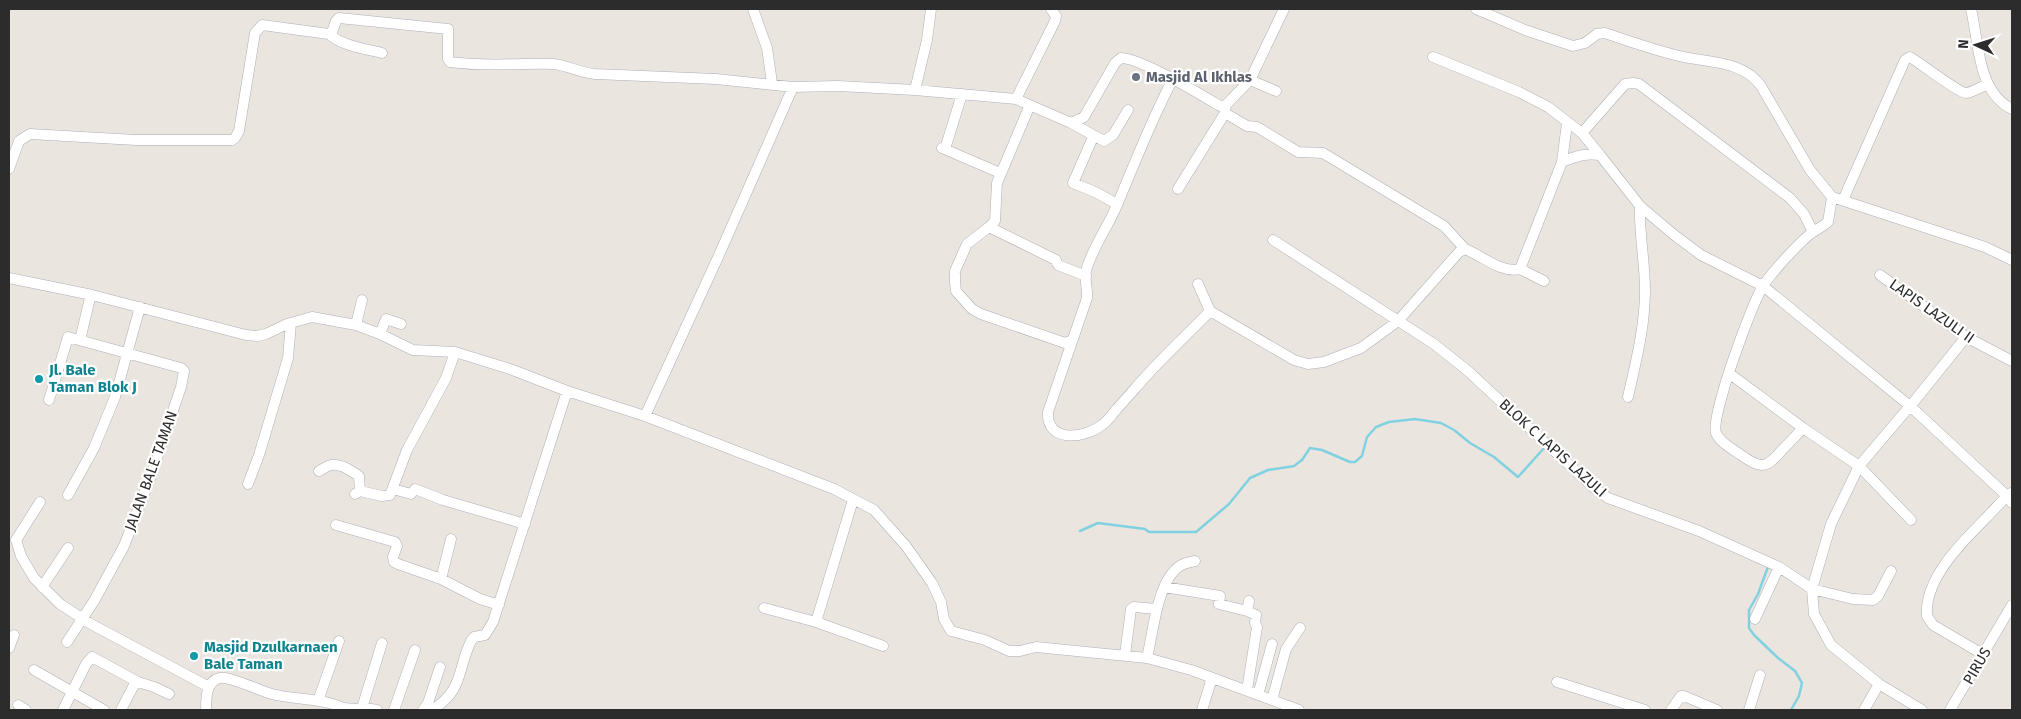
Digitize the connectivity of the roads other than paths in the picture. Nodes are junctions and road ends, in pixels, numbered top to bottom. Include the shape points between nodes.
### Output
1 (753, 9) edge
2 (932, 9) edge
3 (1051, 9) edge
4 (1284, 9) edge
5 (1476, 9) edge
6 (1971, 9) edge
7 (329, 34) junction
8 (382, 53) dead end
9 (1433, 57) dead end
10 (1173, 79) junction
11 (1250, 80) junction
12 (772, 83) junction
13 (1988, 85) junction
14 (793, 86) junction
15 (915, 90) junction
16 (1276, 91) dead end
17 (962, 94) junction
18 (1016, 99) junction
19 (1030, 105) junction
20 (1225, 109) junction
21 (2012, 109) edge
22 (1128, 110) dead end
23 (1071, 123) junction
24 (1567, 123) junction
25 (1582, 133) junction
26 (1093, 137) junction
27 (1600, 155) junction
28 (1562, 162) junction
29 (9, 170) edge
30 (1000, 173) junction
31 (1178, 189) dead end
32 (1832, 197) junction
33 (1843, 200) junction
34 (1117, 204) junction
35 (1640, 206) junction
36 (990, 227) junction
37 (1813, 232) junction
38 (1273, 240) dead end
39 (1465, 250) junction
40 (2012, 260) edge
41 (1520, 269) junction
42 (1880, 275) dead end
43 (1086, 276) junction
44 (9, 278) edge
45 (1544, 281) dead end
46 (1198, 284) dead end
47 (1763, 286) junction
48 (90, 298) dead end
49 (362, 300) dead end
50 (140, 307) junction
51 (1210, 311) junction
52 (1398, 321) junction
53 (291, 323) junction
54 (402, 324) dead end
55 (356, 325) junction
56 (380, 334) junction
57 (1966, 337) junction
58 (80, 340) junction
59 (1072, 340) junction
60 (128, 352) junction
61 (455, 352) junction
62 (2012, 361) edge
63 (1730, 374) junction
64 (567, 391) junction
65 (1628, 396) dead end
66 (49, 400) dead end
67 (1910, 406) junction
68 (645, 416) junction
69 (1803, 428) junction
70 (1859, 466) junction
71 (320, 471) dead end
72 (248, 484) dead end
73 (393, 488) junction
74 (68, 495) dead end
75 (2011, 497) edge
76 (853, 500) junction
77 (40, 502) dead end
78 (1911, 520) dead end
79 (336, 524) dead end
80 (525, 524) junction
81 (451, 539) dead end
82 (68, 548) dead end
83 (1195, 561) dead end
84 (1779, 567) junction
85 (1891, 571) dead end
86 (441, 579) junction
87 (42, 587) junction
88 (1164, 587) junction
89 (1812, 589) junction
90 (2012, 604) edge
91 (499, 605) junction
92 (764, 608) dead end
93 (1157, 609) junction
94 (82, 619) junction
95 (1755, 619) dead end
96 (2002, 621) junction
97 (816, 622) junction
98 (2012, 626) edge
99 (1300, 628) dead end
100 (14, 635) dead end
101 (339, 641) dead end
102 (67, 642) dead end
103 (382, 643) dead end
104 (1272, 644) dead end
105 (884, 646) dead end
106 (9, 648) edge
107 (415, 650) dead end
108 (1125, 655) junction
109 (1984, 655) junction
110 (1146, 658) junction
111 (440, 667) dead end
112 (34, 670) dead end
113 (1760, 675) dead end
114 (1212, 678) junction
115 (136, 681) junction
116 (1557, 682) dead end
117 (1879, 684) junction
118 (208, 687) junction
119 (1247, 690) junction
120 (72, 692) junction
121 (169, 694) dead end
122 (1258, 695) junction
123 (1272, 700) junction
124 (318, 701) junction
125 (362, 708) junction
126 (345, 709) edge
127 (63, 710) edge
128 (104, 710) edge
129 (121, 710) edge
130 (206, 710) edge
131 (377, 710) edge
132 (394, 710) edge
133 (423, 710) edge
134 (432, 710) edge
135 (1202, 710) edge
136 (1299, 710) edge
137 (1645, 710) edge
138 (1671, 710) edge
139 (1717, 710) edge
140 (1749, 710) edge
141 (1864, 710) edge
142 (1922, 710) edge
143 (1950, 710) edge

1 - 12 street via 766,48
2 - 15 street
3 - 18 street via 1056,20
4 - 11 street
5 - 32 street via 1569,46 1578,46 1605,32 1676,55 1739,68 1758,81 1810,170
6 - 13 street via 1978,52
7 - 8 street via 359,48
7 - 12 street via 339,18 432,26 448,29 450,62 470,65 558,64 582,73
7 - 29 street via 258,27 239,131 232,140 136,140 30,134 19,141
9 - 24 street via 1526,96 1548,107
10 - 20 street
10 - 23 street via 1121,58 1084,117
10 - 34 street via 1138,150
11 - 16 street
11 - 20 street
12 - 14 street
13 - 21 street via 1994,97
13 - 33 street via 1963,92 1910,57 1905,60
14 - 15 street
14 - 68 street via 720,255
15 - 17 street
17 - 18 street
17 - 30 street via 943,149
18 - 19 street
19 - 23 street
19 - 30 street
20 - 31 street
20 - 39 street via 1247,126 1257,127 1298,152 1323,153 1444,226
22 - 26 street via 1110,138 1104,142
23 - 26 street
24 - 25 street
24 - 28 street
25 - 27 street
25 - 37 street via 1625,84 1639,84 1790,198 1804,214
26 - 34 street via 1073,183
27 - 28 street via 1589,153
27 - 35 street
28 - 41 street
30 - 36 street via 996,187 995,221
32 - 33 street
32 - 37 street via 1828,222
33 - 40 street
34 - 43 street
35 - 47 street via 1701,255
35 - 65 street via 1645,290 1641,337
36 - 43 street via 1056,260 1058,265
36 - 59 street via 967,244 956,272 956,291 981,314 1065,344
37 - 47 street
38 - 52 street, BLOK C LAPIS LAZULI
39 - 41 street via 1507,268
39 - 52 street via 1459,252
41 - 45 street
42 - 57 street, LAPIS LAZULI II
43 - 59 street via 1087,298
44 - 50 street
46 - 51 street
47 - 63 street
47 - 67 street
48 - 58 street
49 - 55 street
50 - 53 street via 238,334 257,336
50 - 60 street
51 - 52 street via 1294,360 1308,364 1324,362 1361,348
51 - 59 street via 1153,368 1102,426 1071,436 1051,429 1048,412
52 - 84 street, BLOK C LAPIS LAZULI via 1468,371 1608,498 1699,531
53 - 55 street via 312,317
53 - 72 street via 288,358
54 - 56 street via 386,319
55 - 56 street
56 - 61 street via 413,350
57 - 62 street, LAPIS LAZULI II
57 - 67 street
58 - 60 street, JALAN BALE TAMAN
58 - 66 street via 66,338
60 - 74 street via 115,397 94,448
60 - 94 street, JALAN BALE TAMAN via 181,368 184,375 124,546
61 - 64 street
61 - 73 street via 446,378 406,450
63 - 69 street
63 - 69 street via 1714,423 1719,440 1754,464 1763,466 1769,464
64 - 68 street
64 - 80 street
67 - 70 street
67 - 75 street
68 - 76 street
69 - 70 street
70 - 78 street
70 - 89 street via 1835,514
71 - 73 street via 330,465 340,465 351,471 359,476 358,492 382,496 390,495
73 - 80 street via 412,494 415,489
75 - 109 street via 1952,554 1928,602 1927,616 1933,625
76 - 97 street
76 - 108 street via 874,510 906,546 932,583 951,631 985,640 1009,651 1036,647
77 - 87 street via 16,540 27,568
79 - 86 street via 395,542 398,546 394,562
80 - 91 street
81 - 86 street
82 - 87 street
83 - 88 street via 1180,566
84 - 89 street, BLOK C LAPIS LAZULI
84 - 95 street
85 - 89 street, BLOK C LAPIS LAZULI via 1873,600 1853,599
86 - 91 street
87 - 94 street
88 - 93 street
88 - 119 street via 1220,596 1219,604 1248,606 1256,615 1258,627
89 - 117 street via 1814,614 1831,646
90 - 96 street, PIRUS
91 - 134 street via 485,634 470,640 450,697
92 - 97 street
93 - 108 street via 1131,609
93 - 110 street
94 - 102 street, JALAN BALE TAMAN
94 - 118 street
96 - 98 street
96 - 109 street, PIRUS
97 - 105 street
99 - 123 street via 1286,649
100 - 106 street
101 - 124 street
103 - 125 street
104 - 122 street
107 - 132 street
108 - 110 street
109 - 143 street, PIRUS
110 - 114 street
111 - 133 street
112 - 120 street
113 - 140 street
114 - 119 street
114 - 135 street
115 - 120 street via 92,657
115 - 121 street
115 - 129 street
116 - 137 street
117 - 141 street
117 - 142 street
118 - 124 street via 215,680 226,678 272,694
118 - 130 street
119 - 122 street
120 - 127 street
120 - 128 street
122 - 123 street
123 - 136 street
124 - 126 street
125 - 126 street
125 - 131 street
138 - 139 street via 1680,696

